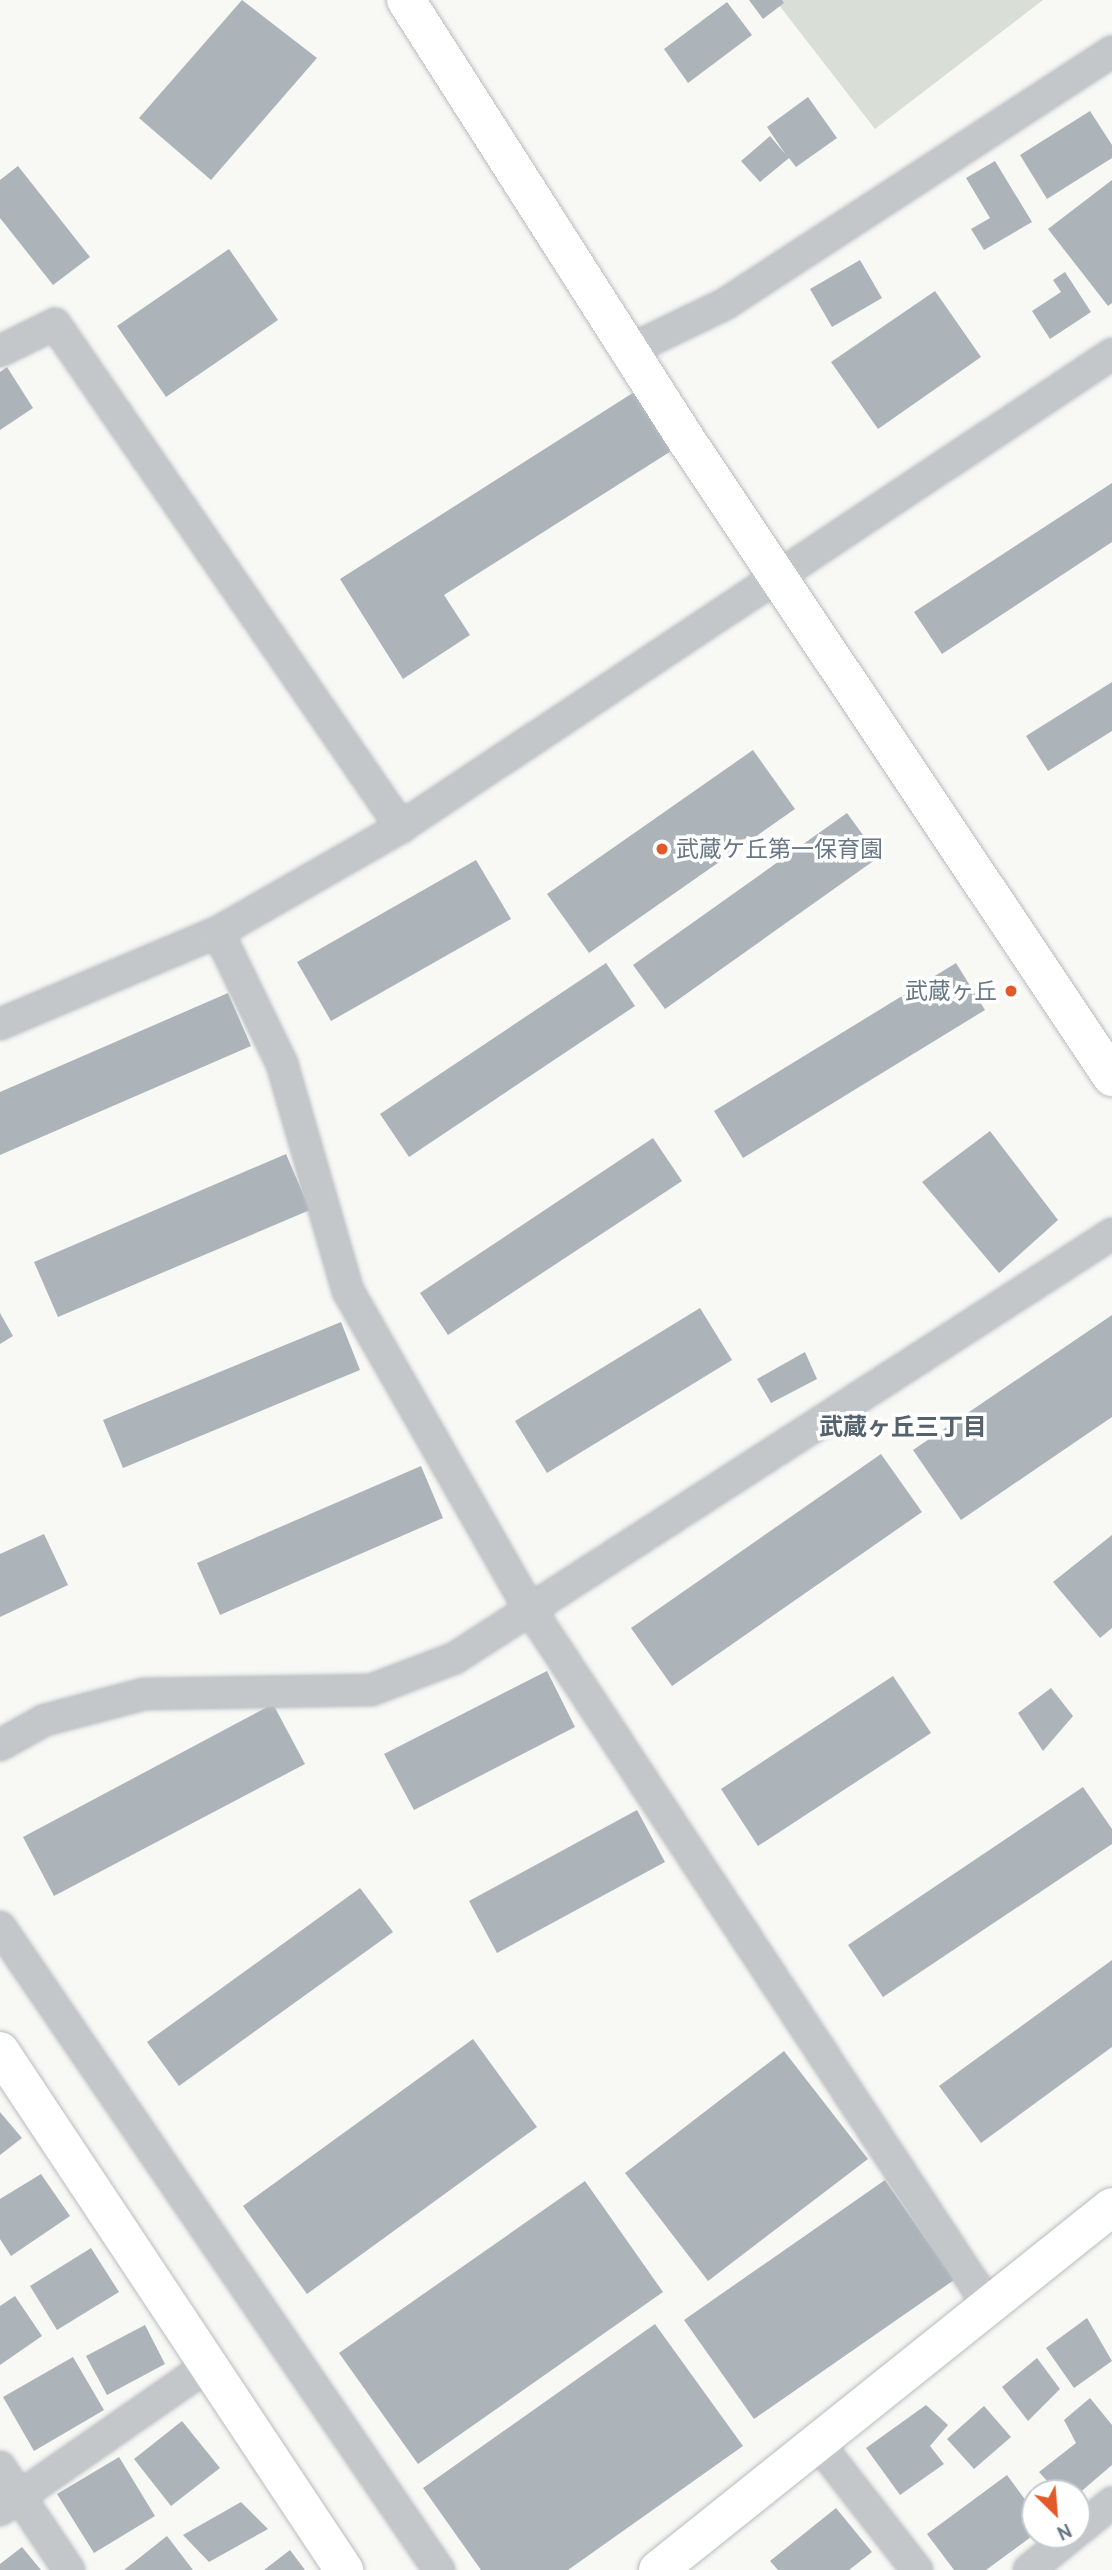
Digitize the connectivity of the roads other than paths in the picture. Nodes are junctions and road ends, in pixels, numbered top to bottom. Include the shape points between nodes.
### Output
1 (409, 1) edge
2 (1112, 52) edge
3 (632, 349) junction
4 (0, 352) edge
5 (1112, 354) edge
6 (780, 575) junction
7 (401, 827) junction
8 (218, 932) junction
9 (0, 1024) edge
10 (1112, 1077) edge
11 (1112, 1234) edge
12 (528, 1606) junction
13 (0, 1745) edge
14 (0, 1927) edge
15 (0, 2051) edge
16 (1112, 2207) edge
17 (988, 2305) junction
18 (207, 2366) junction
19 (818, 2443) junction
20 (0, 2467) edge
21 (10, 2503) edge
22 (1112, 2503) edge
23 (1091, 2520) edge
24 (1055, 2549) edge
25 (69, 2570) edge
26 (344, 2570) edge
27 (439, 2570) edge
28 (658, 2570) edge
29 (917, 2570) edge
30 (1029, 2570) edge

1 - 3 street
2 - 3 street via 748,289
3 - 6 street
4 - 7 street via 55,324
5 - 6 street
6 - 7 street
6 - 10 street
7 - 8 street
8 - 9 street
8 - 12 street via 282,1064 348,1291
11 - 12 street
12 - 13 street via 455,1658 371,1690 144,1694 45,1720
12 - 17 street
14 - 27 street
15 - 18 street
16 - 17 street
17 - 19 street
18 - 21 street
18 - 26 street
19 - 28 street
19 - 29 street
20 - 21 street
21 - 25 street
22 - 23 street
24 - 30 street

